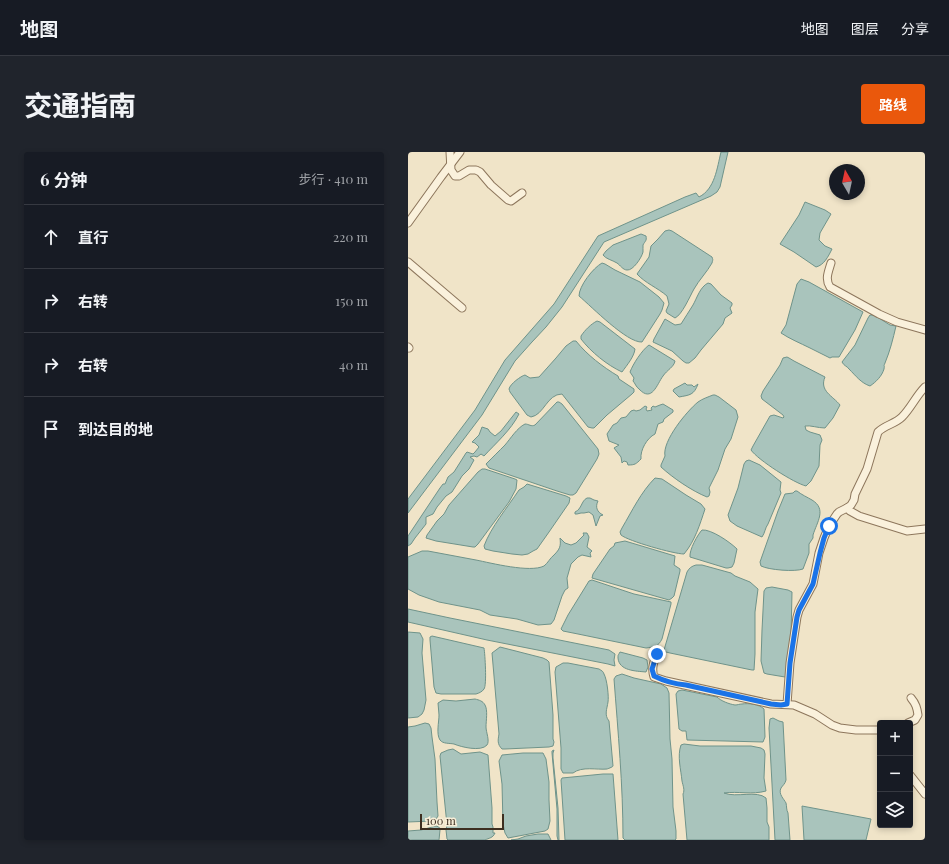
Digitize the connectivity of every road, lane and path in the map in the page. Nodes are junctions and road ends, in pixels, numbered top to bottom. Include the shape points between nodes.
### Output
1 (450, 152) edge
2 (460, 152) edge
3 (451, 163) junction
4 (522, 193) dead end
5 (408, 223) edge
6 (408, 262) edge
7 (832, 263) dead end
8 (462, 308) dead end
9 (925, 330) edge
10 (925, 387) edge
11 (848, 508) junction
12 (925, 529) edge
13 (657, 654) dead end
14 (911, 698) dead end
15 (787, 704) junction
16 (913, 721) edge
17 (877, 730) edge
18 (913, 779) edge
19 (925, 794) edge

1 - 3 street
2 - 3 street
3 - 4 street via 455,176 476,170 508,200 511,201
3 - 5 street
6 - 8 street
7 - 9 street via 827,282 830,287 879,314
10 - 11 street via 902,416 878,432 867,469
11 - 12 street via 859,516 906,531
11 - 15 street via 839,512 829,526 813,584 799,610
13 - 15 street via 652,669 654,676 659,679 771,704
14 - 16 street via 915,702 918,715
15 - 17 street via 815,714 840,728
18 - 19 street

